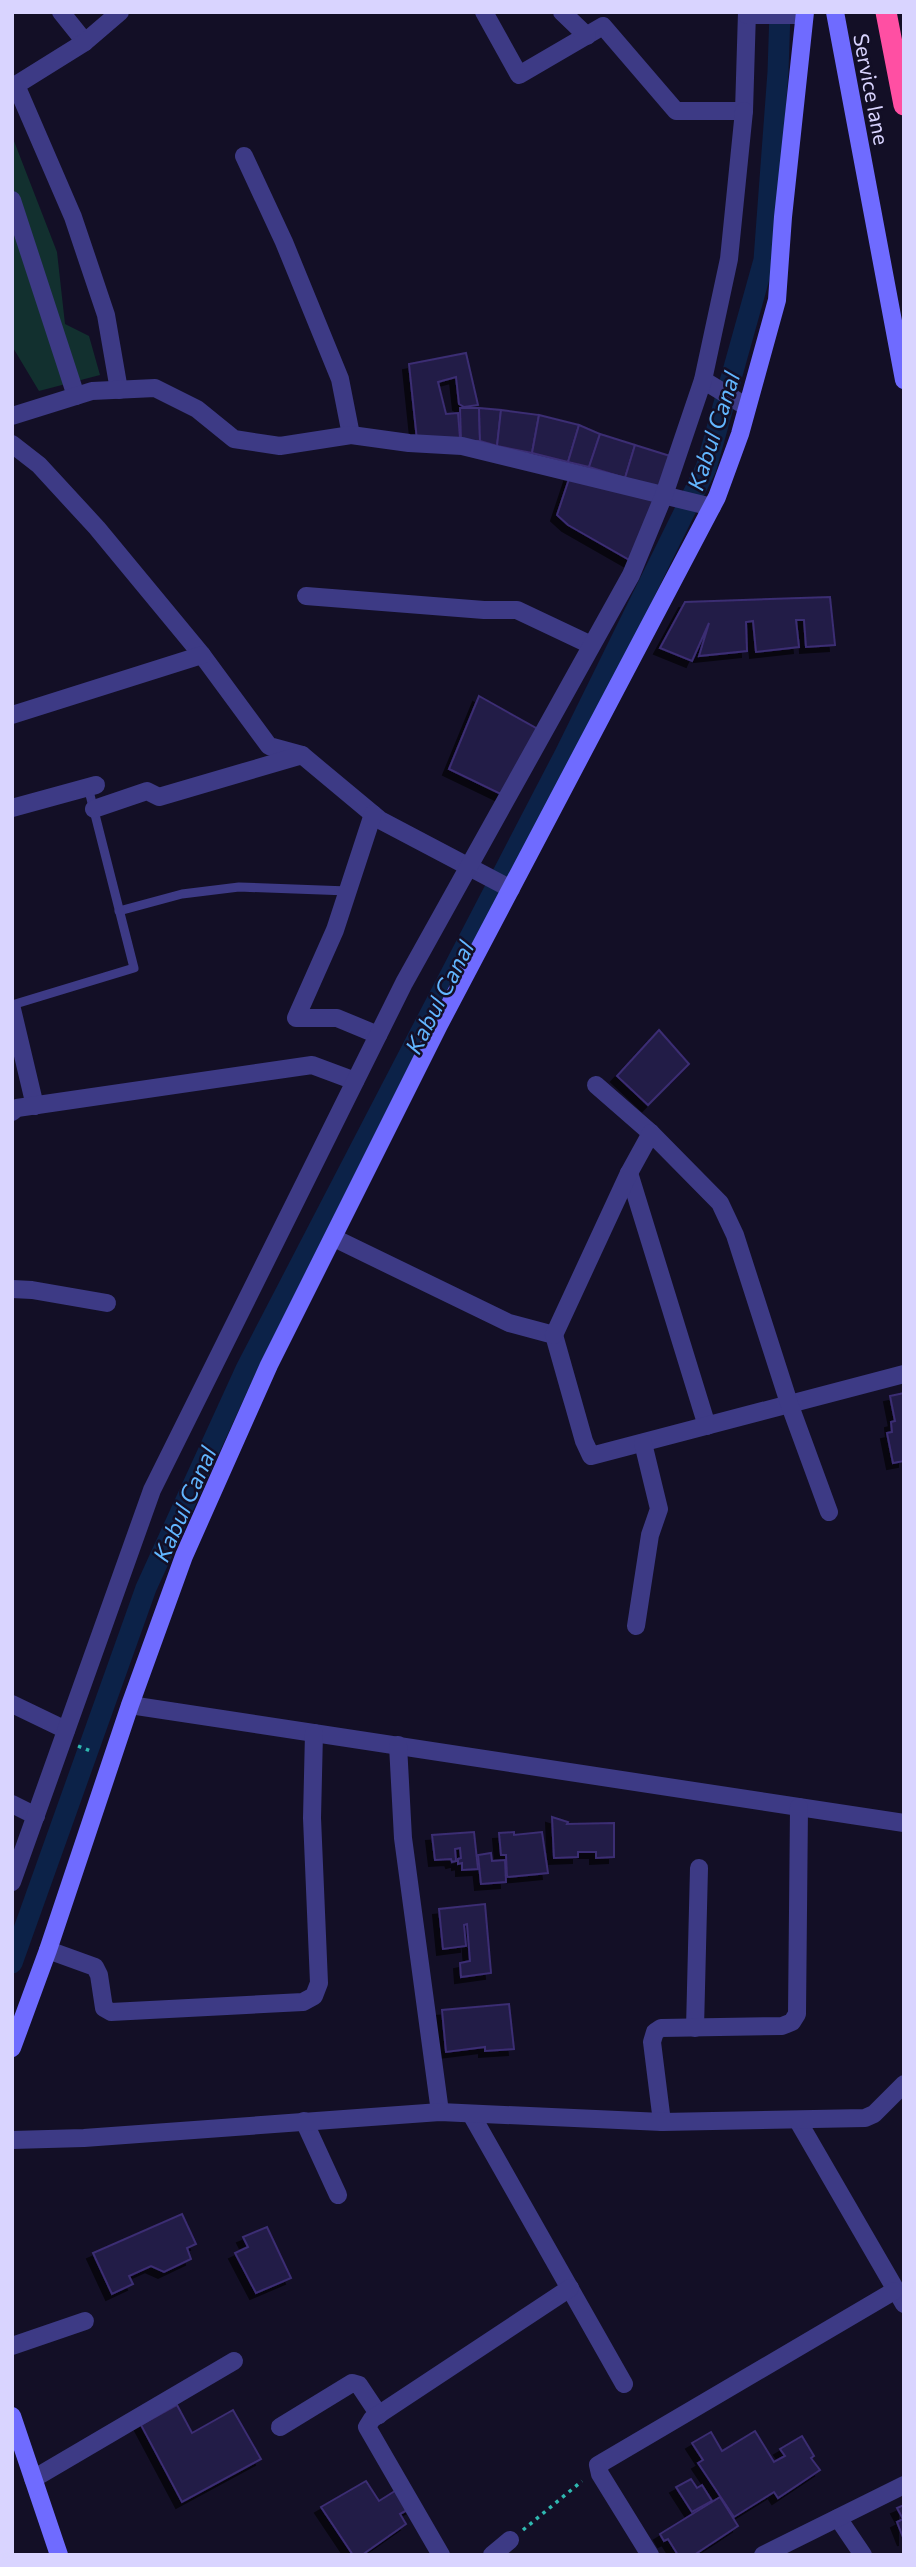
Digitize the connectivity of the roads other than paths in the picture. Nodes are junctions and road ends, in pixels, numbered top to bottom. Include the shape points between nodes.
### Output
1 (61, 12) edge
2 (120, 12) edge
3 (484, 12) edge
4 (562, 12) edge
5 (835, 12) edge
6 (886, 12) edge
7 (751, 14) edge
8 (799, 14) edge
9 (587, 36) junction
10 (85, 42) junction
11 (904, 105) edge
12 (744, 111) junction
13 (244, 156) dead end
14 (12, 200) edge
15 (904, 380) edge
16 (706, 382) junction
17 (119, 390) junction
18 (76, 396) junction
19 (742, 405) junction
20 (12, 416) edge
21 (351, 435) junction
22 (12, 444) edge
23 (668, 496) junction
24 (708, 506) junction
25 (306, 596) dead end
26 (590, 645) junction
27 (202, 655) junction
28 (12, 715) edge
29 (302, 755) junction
30 (92, 786) joint
31 (12, 808) edge
32 (94, 809) junction
33 (373, 814) junction
34 (470, 867) junction
35 (510, 889) junction
36 (348, 891) junction
37 (119, 911) junction
38 (12, 1007) edge
39 (378, 1035) junction
40 (355, 1081) junction
41 (596, 1085) dead end
42 (35, 1106) junction
43 (12, 1112) edge
44 (651, 1133) junction
45 (629, 1173) junction
46 (334, 1238) junction
47 (12, 1289) edge
48 (107, 1303) dead end
49 (554, 1335) junction
50 (904, 1374) edge
51 (789, 1403) junction
52 (707, 1426) junction
53 (643, 1443) junction
54 (829, 1512) dead end
55 (636, 1626) dead end
56 (12, 1704) edge
57 (130, 1705) junction
58 (314, 1733) junction
59 (65, 1735) junction
60 (398, 1745) junction
61 (12, 1804) edge
62 (799, 1807) junction
63 (36, 1816) junction
64 (904, 1823) edge
65 (699, 1868) dead end
66 (12, 1882) edge
67 (48, 1950) junction
68 (695, 2028) junction
69 (12, 2048) edge
70 (904, 2084) edge
71 (440, 2112) junction
72 (471, 2114) junction
73 (798, 2120) junction
74 (304, 2121) junction
75 (662, 2122) junction
76 (12, 2140) edge
77 (338, 2194) dead end
78 (570, 2288) junction
79 (899, 2298) edge
80 (85, 2321) dead end
81 (12, 2346) edge
82 (234, 2361) dead end
83 (624, 2384) dead end
84 (379, 2415) junction
85 (12, 2416) edge
86 (280, 2427) dead end
87 (33, 2479) junction
88 (904, 2485) edge
89 (838, 2518) junction
90 (510, 2540) road end
91 (59, 2555) edge
92 (441, 2555) edge
93 (492, 2555) edge
94 (650, 2555) edge
95 (764, 2555) edge
96 (863, 2555) edge

1 - 10 street
2 - 10 street
3 - 9 street via 519,75
4 - 9 street
5 - 15 main road, Service lane
6 - 11 highway
7 - 8 street
7 - 12 street
8 - 19 main road via 777,300
9 - 12 street via 603,26 676,111
10 - 17 street via 16,85 73,217 106,315
12 - 16 street via 729,259
13 - 21 street via 340,379
14 - 18 street
16 - 19 street
16 - 23 street
17 - 18 street
17 - 21 street via 155,388 197,409 234,439 280,446
18 - 20 street
19 - 24 main road via 740,434
21 - 23 street via 462,446
22 - 27 street via 97,528
23 - 24 street
23 - 26 street via 631,575
24 - 35 main road
25 - 26 street via 517,610
26 - 34 street
27 - 28 street
27 - 29 street via 270,746
29 - 32 street via 159,797 147,791
29 - 33 street
30 - 31 street
30 - 32 lane
32 - 37 lane
33 - 34 street
33 - 36 street
34 - 35 street
34 - 39 street
35 - 46 main road
36 - 37 lane via 239,887 182,894
36 - 39 street via 296,1018 337,1018
37 - 38 lane via 134,968
38 - 42 street
39 - 40 street
40 - 42 street via 312,1065
40 - 59 street via 152,1490
41 - 44 street
42 - 43 street
44 - 45 street
44 - 51 street via 720,1203 735,1235
45 - 49 street
45 - 52 street
46 - 49 street via 509,1323
46 - 57 main road via 269,1365 184,1556
47 - 48 street
49 - 53 street via 592,1456
50 - 51 street
51 - 52 street
51 - 54 street
52 - 53 street
53 - 55 street via 659,1509 650,1535
56 - 59 street
57 - 58 street
57 - 67 main road
58 - 60 street
58 - 67 street via 312,1818 319,1983 314,1996 303,2001 111,2012 104,2008 95,1967
59 - 63 street
60 - 62 street
60 - 71 street via 403,1838
61 - 63 street
62 - 64 street
62 - 68 street via 797,2014 782,2026
63 - 66 street
65 - 68 street
67 - 69 main road
68 - 75 street via 655,2032 652,2042
70 - 73 street via 865,2118
71 - 72 street
71 - 74 street
72 - 75 street
72 - 78 street
73 - 75 street
73 - 79 street
74 - 76 street
74 - 77 street
78 - 83 street
78 - 84 street
79 - 94 street via 603,2461 597,2469
80 - 81 street
82 - 87 street
84 - 86 street via 359,2385 352,2383
84 - 92 street via 367,2427 368,2432
85 - 87 main road
87 - 91 main road
88 - 89 street
89 - 95 street
89 - 96 street
90 - 93 street

